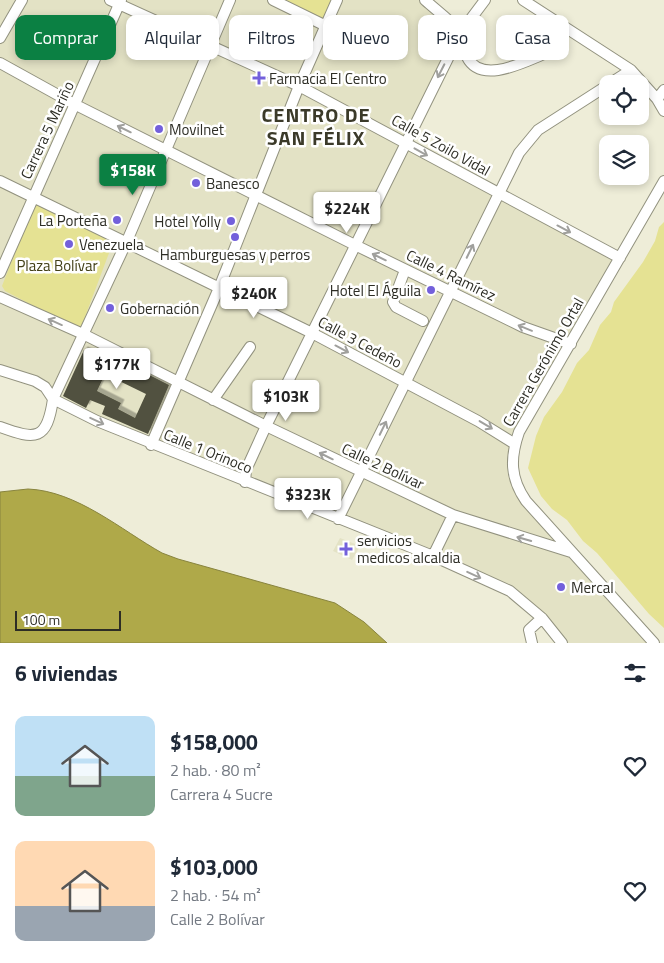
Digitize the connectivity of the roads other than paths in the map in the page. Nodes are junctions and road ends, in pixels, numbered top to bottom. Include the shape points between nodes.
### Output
1 (22, 0) edge
2 (230, 0) edge
3 (273, 0) edge
4 (337, 0) edge
5 (425, 0) edge
6 (485, 0) edge
7 (523, 0) edge
8 (117, 2) edge
9 (145, 15) edge
10 (331, 15) edge
11 (441, 15) edge
12 (473, 15) edge
13 (219, 25) edge
14 (323, 25) edge
15 (323, 33) edge
16 (0, 38) edge
17 (219, 49) edge
18 (204, 60) edge
19 (446, 60) edge
20 (470, 60) edge
21 (529, 60) edge
22 (0, 63) edge
23 (631, 70) junction
24 (623, 75) edge
25 (299, 86) junction
26 (599, 90) edge
27 (664, 90) edge
28 (657, 99) junction
29 (76, 105) junction
30 (664, 111) edge
31 (405, 143) junction
32 (167, 150) junction
33 (0, 181) edge
34 (664, 181) edge
35 (498, 194) junction
36 (256, 196) junction
37 (32, 198) junction
38 (127, 241) junction
39 (355, 246) junction
40 (620, 258) junction
41 (405, 270) junction
42 (0, 273) edge
43 (219, 288) junction
44 (450, 290) junction
45 (0, 297) edge
46 (423, 321) dead end
47 (312, 333) junction
48 (83, 334) junction
49 (571, 344) junction
50 (250, 347) dead end
51 (0, 370) edge
52 (179, 383) junction
53 (405, 383) junction
54 (54, 399) junction
55 (213, 400) junction
56 (266, 426) junction
57 (0, 427) edge
58 (515, 444) junction
59 (151, 445) junction
60 (361, 472) junction
61 (245, 482) junction
62 (453, 515) junction
63 (338, 519) junction
64 (571, 552) junction
65 (433, 556) junction
66 (542, 618) junction
67 (532, 643) edge
68 (562, 643) edge
69 (654, 643) edge

1 - 16 street
2 - 13 street
3 - 14 street
4 - 10 street
5 - 11 street
6 - 12 street
7 - 23 street
8 - 9 street, Calle 5 Zoilo Vidal
8 - 29 street, Carrera 5 Mariño
15 - 25 street
17 - 25 street, Calle 5 Zoilo Vidal
18 - 32 street
19 -> 31 street
20 - 21 street via 490,72
22 - 29 street, Calle 4 Ramírez
23 - 24 street
23 - 28 street
25 - 31 street, Calle 5 Zoilo Vidal
25 - 36 street
26 - 35 street via 538,130 519,153
27 - 28 street
28 - 30 street
32 -> 29 street, Calle 4 Ramírez
29 - 37 street, Carrera 5 Mariño
31 -> 35 street, Calle 5 Zoilo Vidal
31 - 39 street
32 - 36 street, Calle 4 Ramírez
32 - 38 street
33 - 37 street, Calle 3 Cedeño
34 - 40 street, Carrera Gerónimo Ortal
35 -> 40 street, Calle 5 Zoilo Vidal
44 -> 35 street
36 - 39 street, Calle 4 Ramírez
36 - 43 street
37 - 38 street, Calle 3 Cedeño
37 - 42 street, Carrera 5 Mariño
38 - 43 street, Calle 3 Cedeño
38 - 48 street
41 -> 39 street, Calle 4 Ramírez
39 - 47 street
40 - 49 street, Carrera Gerónimo Ortal
41 - 44 street, Calle 4 Ramírez
41 - 46 street via 393,302 396,307
43 - 47 street, Calle 3 Cedeño
43 - 52 street
49 -> 44 street, Calle 4 Ramírez via 523,328
44 - 53 street
48 -> 45 street, Calle 2 Bolívar
47 -> 53 street, Calle 3 Cedeño
47 - 56 street
48 - 52 street, Calle 2 Bolívar
48 - 54 street
49 - 58 street, Carrera Gerónimo Ortal
50 - 55 street
51 - 54 street, Calle 1 Orinoco via 35,381 45,387
52 - 55 street, Calle 2 Bolívar
52 - 59 street
53 -> 58 street, Calle 3 Cedeño
60 -> 53 street
54 - 57 street via 48,423 37,435 31,437
54 -> 59 street, Calle 1 Orinoco
55 - 56 street, Calle 2 Bolívar
60 -> 56 street, Calle 2 Bolívar
56 - 61 street via 246,470
58 - 64 street, Carrera Gerónimo Ortal via 512,466 517,488
59 - 61 street, Calle 1 Orinoco
60 - 62 street, Calle 2 Bolívar
60 - 63 street
61 - 63 street, Calle 1 Orinoco
64 -> 62 street, Calle 2 Bolívar
62 - 65 street
63 - 65 street, Calle 1 Orinoco
64 - 69 street, Carrera Gerónimo Ortal
65 -> 66 street, Calle 1 Orinoco via 510,592
66 - 67 street via 529,630
66 - 68 street, Calle 1 Orinoco

